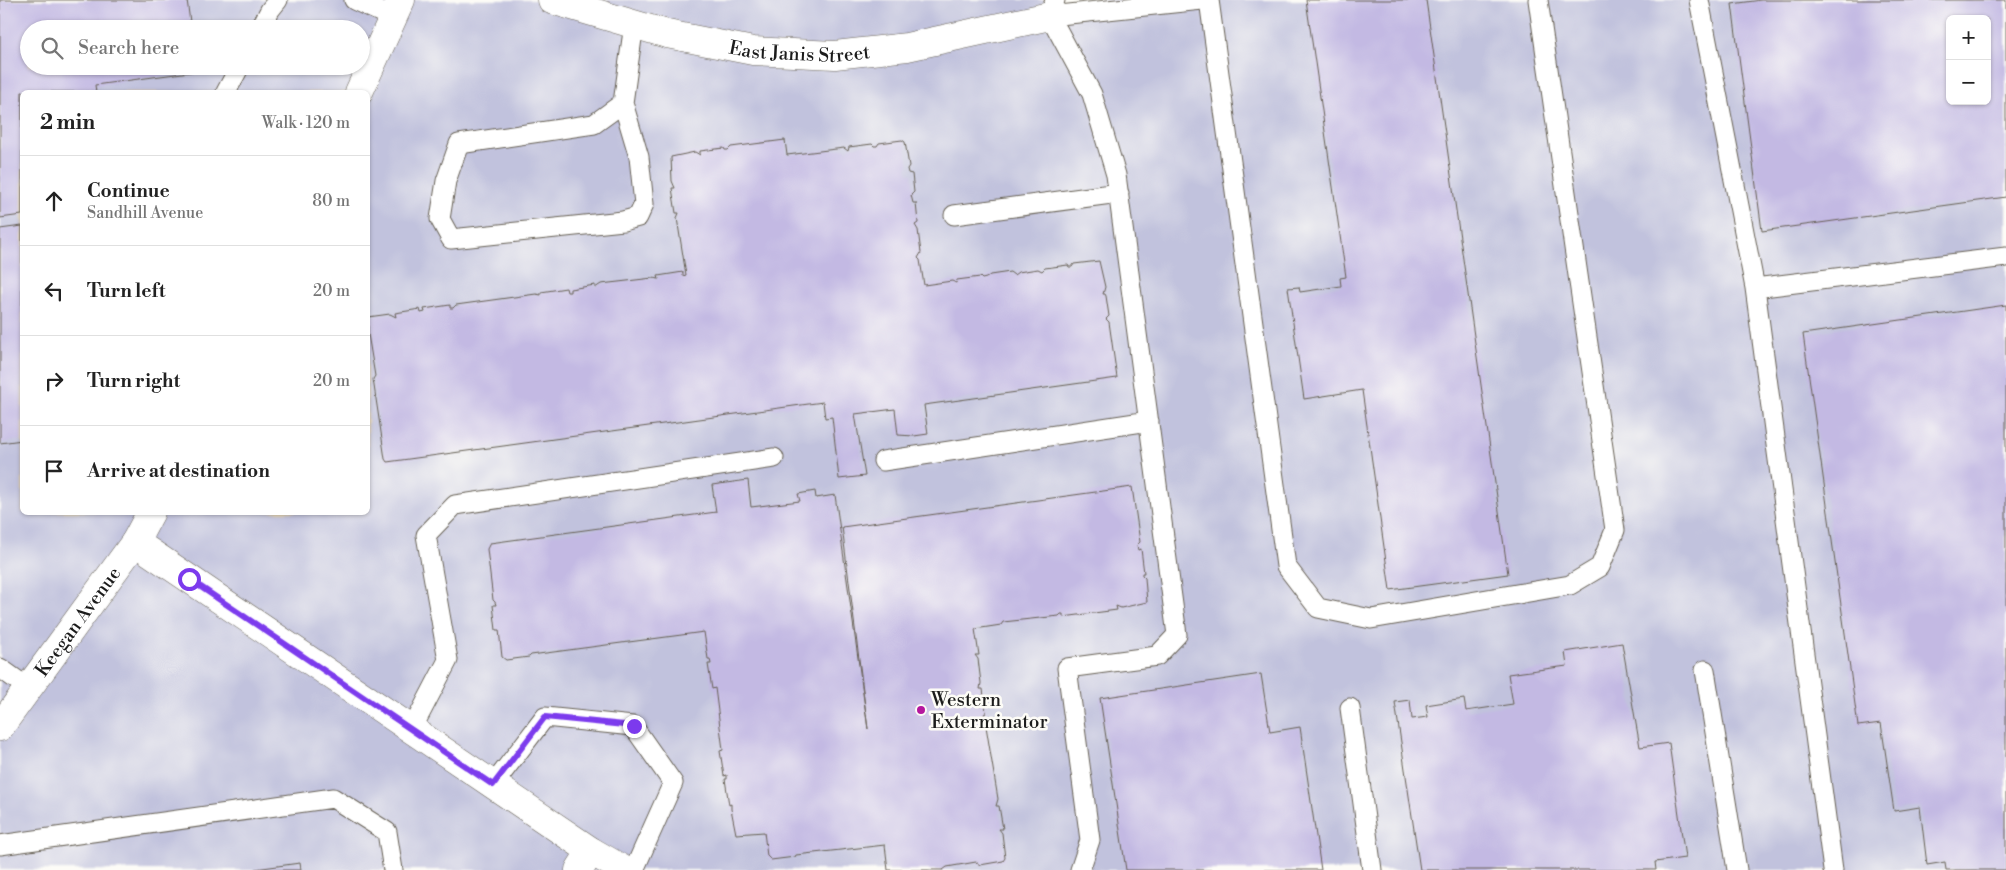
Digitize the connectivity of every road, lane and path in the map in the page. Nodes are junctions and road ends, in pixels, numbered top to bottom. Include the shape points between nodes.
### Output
1 (278, 0) edge
2 (354, 0) edge
3 (552, 0) edge
4 (1202, 0) edge
5 (1209, 0) edge
6 (1538, 0) edge
7 (1699, 0) edge
8 (1053, 8) edge
9 (397, 9) edge
10 (265, 20) edge
11 (634, 24) junction
12 (370, 68) edge
13 (235, 75) edge
14 (367, 75) edge
15 (227, 90) edge
16 (360, 90) edge
17 (623, 103) junction
18 (1119, 193) junction
19 (954, 216) dead end
20 (2006, 257) edge
21 (1755, 288) junction
22 (1149, 421) junction
23 (774, 458) dead end
24 (883, 461) dead end
25 (149, 515) edge
26 (135, 542) junction
27 (0, 668) edge
28 (1705, 670) dead end
29 (28, 688) junction
30 (1350, 708) dead end
31 (0, 727) edge
32 (412, 729) junction
33 (493, 785) junction
34 (0, 845) edge
35 (585, 860) edge
36 (393, 870) edge
37 (624, 870) edge
38 (634, 870) edge
39 (1080, 870) edge
40 (1372, 870) edge
41 (1737, 870) edge
42 (1833, 870) edge

1 - 10 lane
2 - 9 lane
3 - 11 street, East Janis Street
4 - 8 lane
5 - 6 lane via 1286,566 1318,608 1371,619 1570,585 1600,567 1614,530
7 - 21 lane
8 - 11 street, East Janis Street via 907,47 835,55 753,51
8 - 18 lane via 1092,94
9 - 12 street
11 - 17 lane
13 - 15 lane
14 - 16 street
17 - 17 lane via 594,124 459,144 446,181 440,219 451,239 638,217 644,204 639,157
18 - 19 lane
18 - 22 lane
20 - 21 lane
21 - 42 lane
22 - 24 lane
22 - 39 lane via 1177,635 1157,656 1067,668 1090,840
23 - 32 lane via 455,505 426,534 448,660
25 - 26 street, Keegan Avenue
26 - 29 street, Keegan Avenue
26 - 32 street
27 - 29 lane
28 - 41 lane
29 - 31 street, Keegan Avenue
30 - 40 lane
32 - 33 street
33 - 35 street
33 - 38 lane via 545,717 634,726 673,783
34 - 36 lane via 333,798 386,832
35 - 37 street

